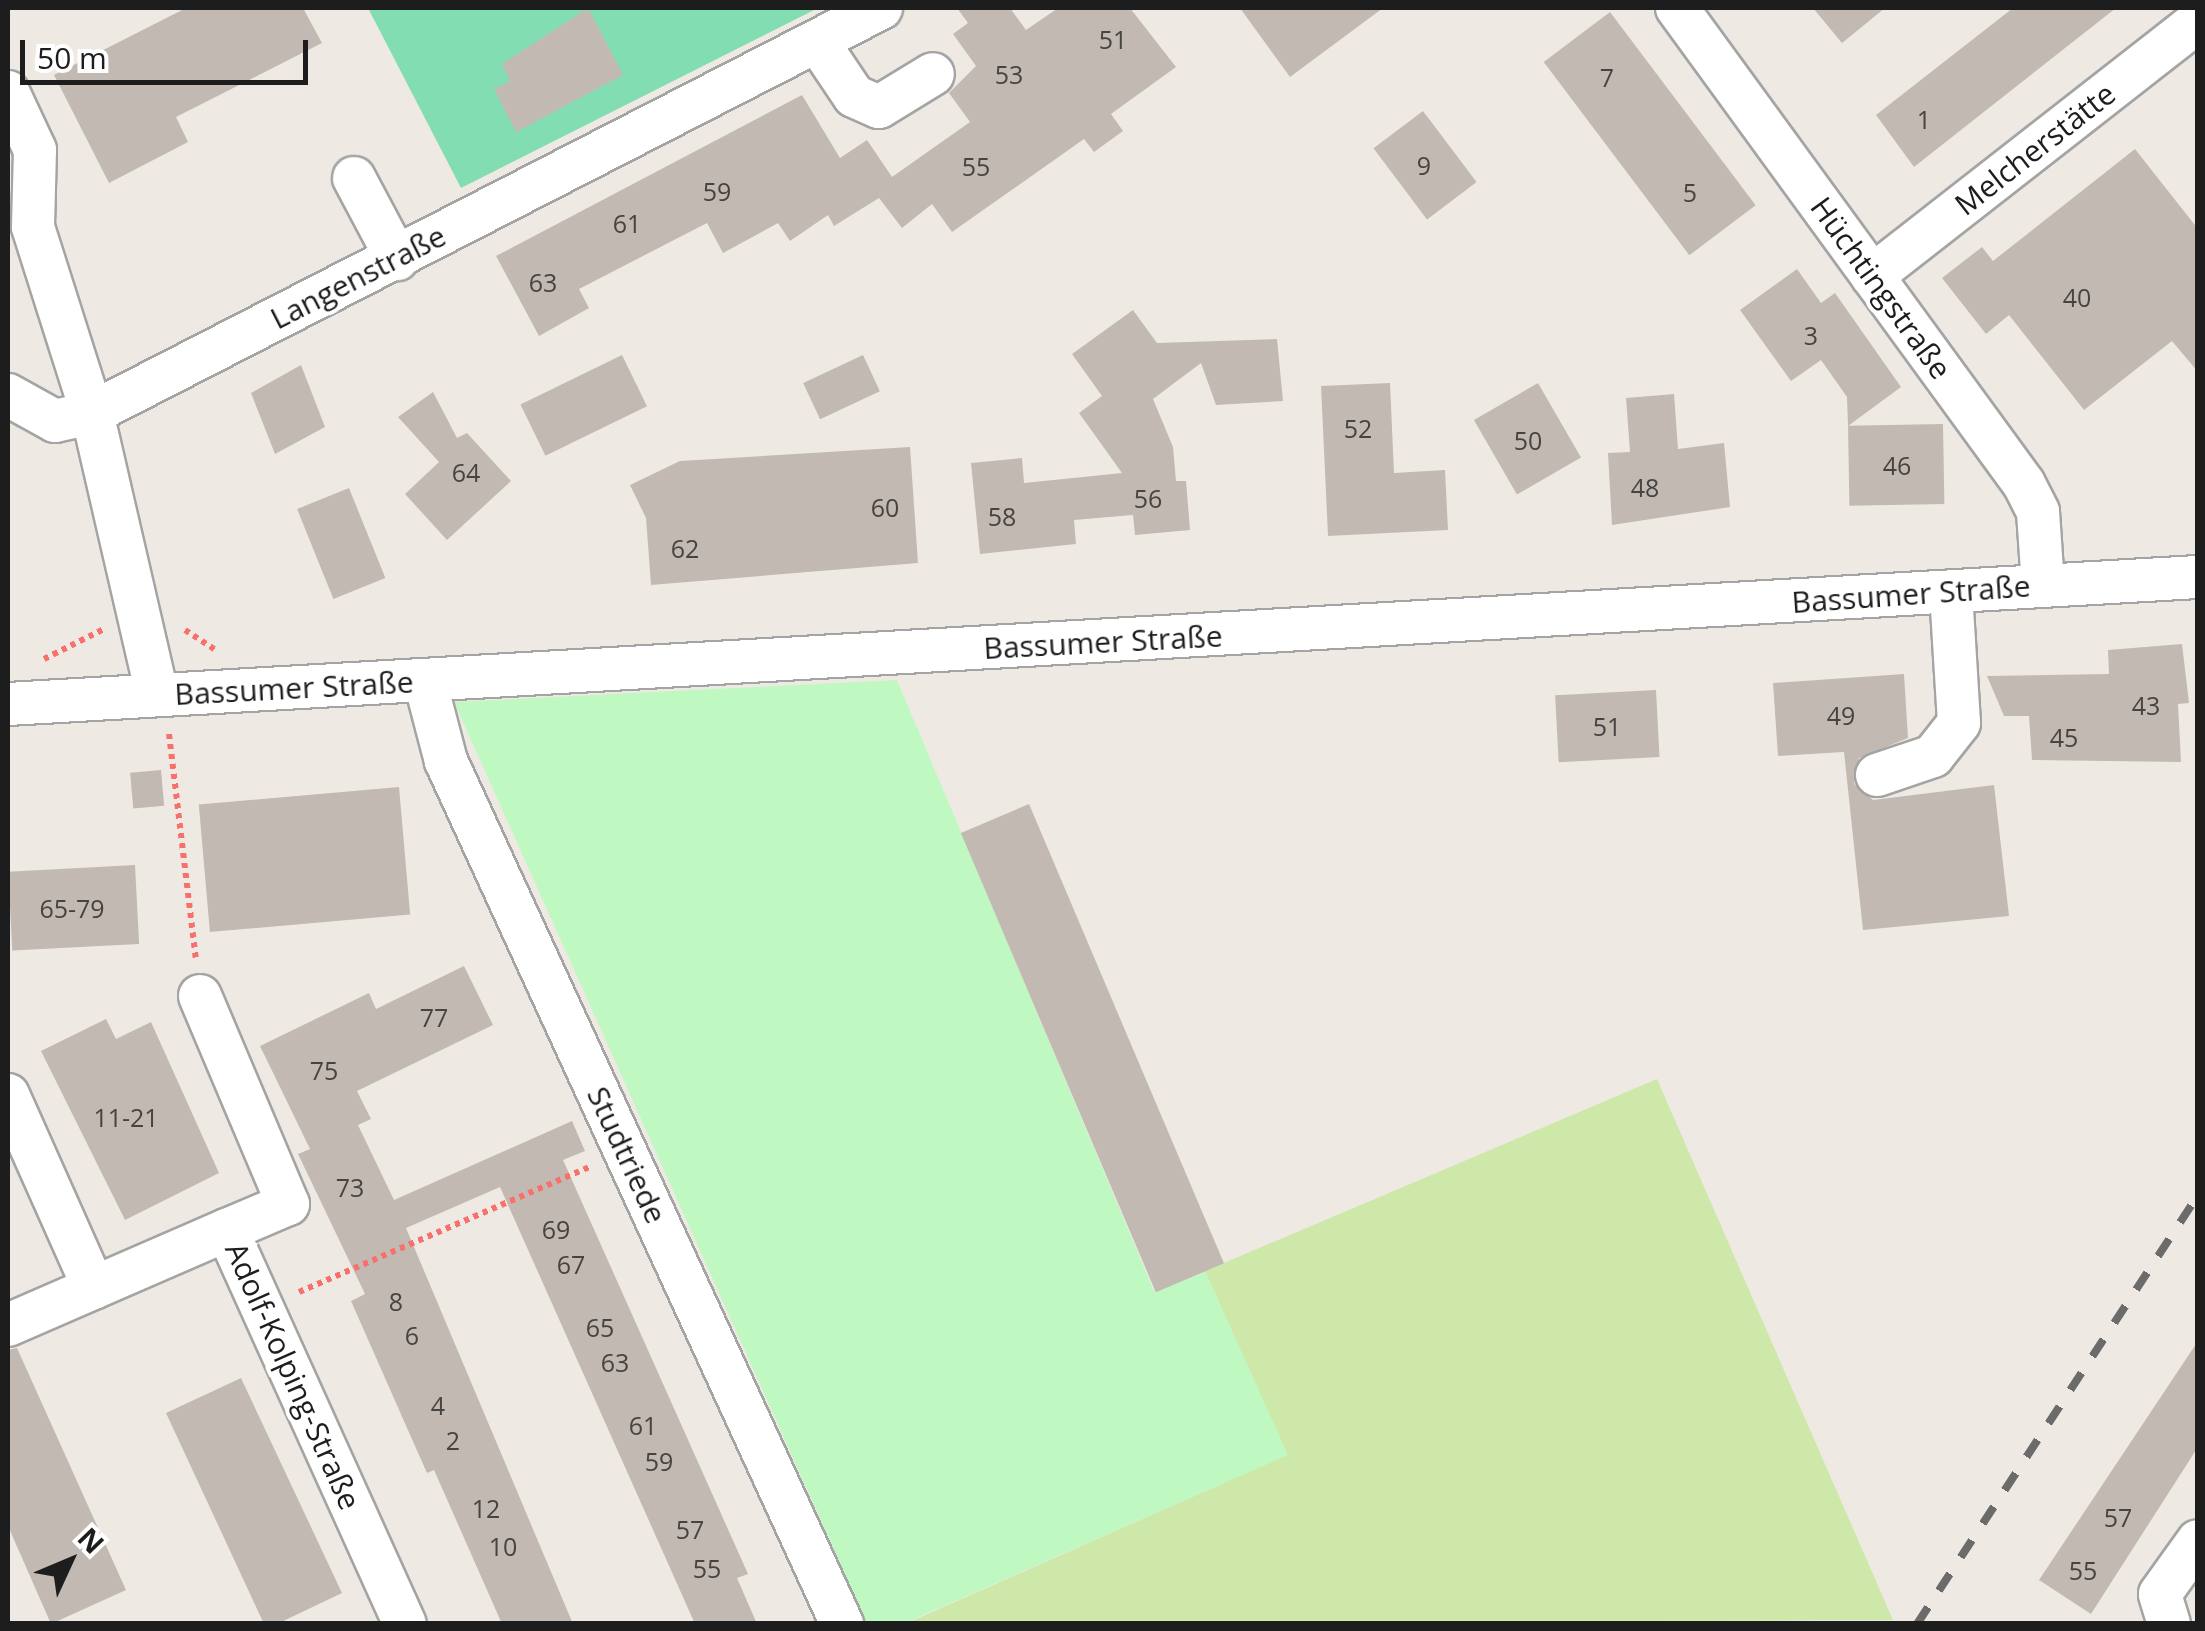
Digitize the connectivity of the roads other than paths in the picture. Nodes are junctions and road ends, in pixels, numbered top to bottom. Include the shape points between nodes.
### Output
1 (881, 8) edge
2 (1677, 8) edge
3 (2198, 21) edge
4 (817, 41) junction
5 (933, 74) dead end
6 (8, 92) edge
7 (354, 178) dead end
8 (396, 258) junction
9 (1872, 276) junction
10 (8, 394) edge
11 (92, 413) junction
12 (2198, 577) edge
13 (2043, 585) junction
14 (1951, 591) junction
15 (425, 681) junction
16 (157, 694) junction
17 (8, 704) edge
18 (1877, 775) dead end
19 (200, 996) road end
20 (8, 1095) edge
21 (227, 1230) junction
22 (94, 1288) junction
23 (8, 1325) edge
24 (2198, 1541) edge
25 (404, 1624) edge
26 (842, 1624) edge
27 (2168, 1624) edge

1 - 4 street, Langenstraße
2 - 9 street, Hüchtingstraße
3 - 9 street, Melcherstätte
4 - 5 street via 854,96 880,107
4 - 8 street, Langenstraße
6 - 11 street via 35,150 33,227
7 - 8 street
8 - 11 street, Langenstraße
9 - 13 street, Hüchtingstraße via 2024,484 2038,512
10 - 11 street via 56,421
11 - 16 street
12 - 13 street, Bassumer Straße
13 - 14 street, Bassumer Straße
14 - 15 street, Bassumer Straße
14 - 18 street via 1959,723 1916,768
15 - 16 street, Bassumer Straße
15 - 26 street, Studtriede via 446,761
16 - 17 street, Bassumer Straße
19 - 21 street, Adolf-Kolping-Straße via 288,1204
20 - 22 street
21 - 22 street
21 - 25 street, Adolf-Kolping-Straße
22 - 23 street
24 - 27 street via 2160,1594

